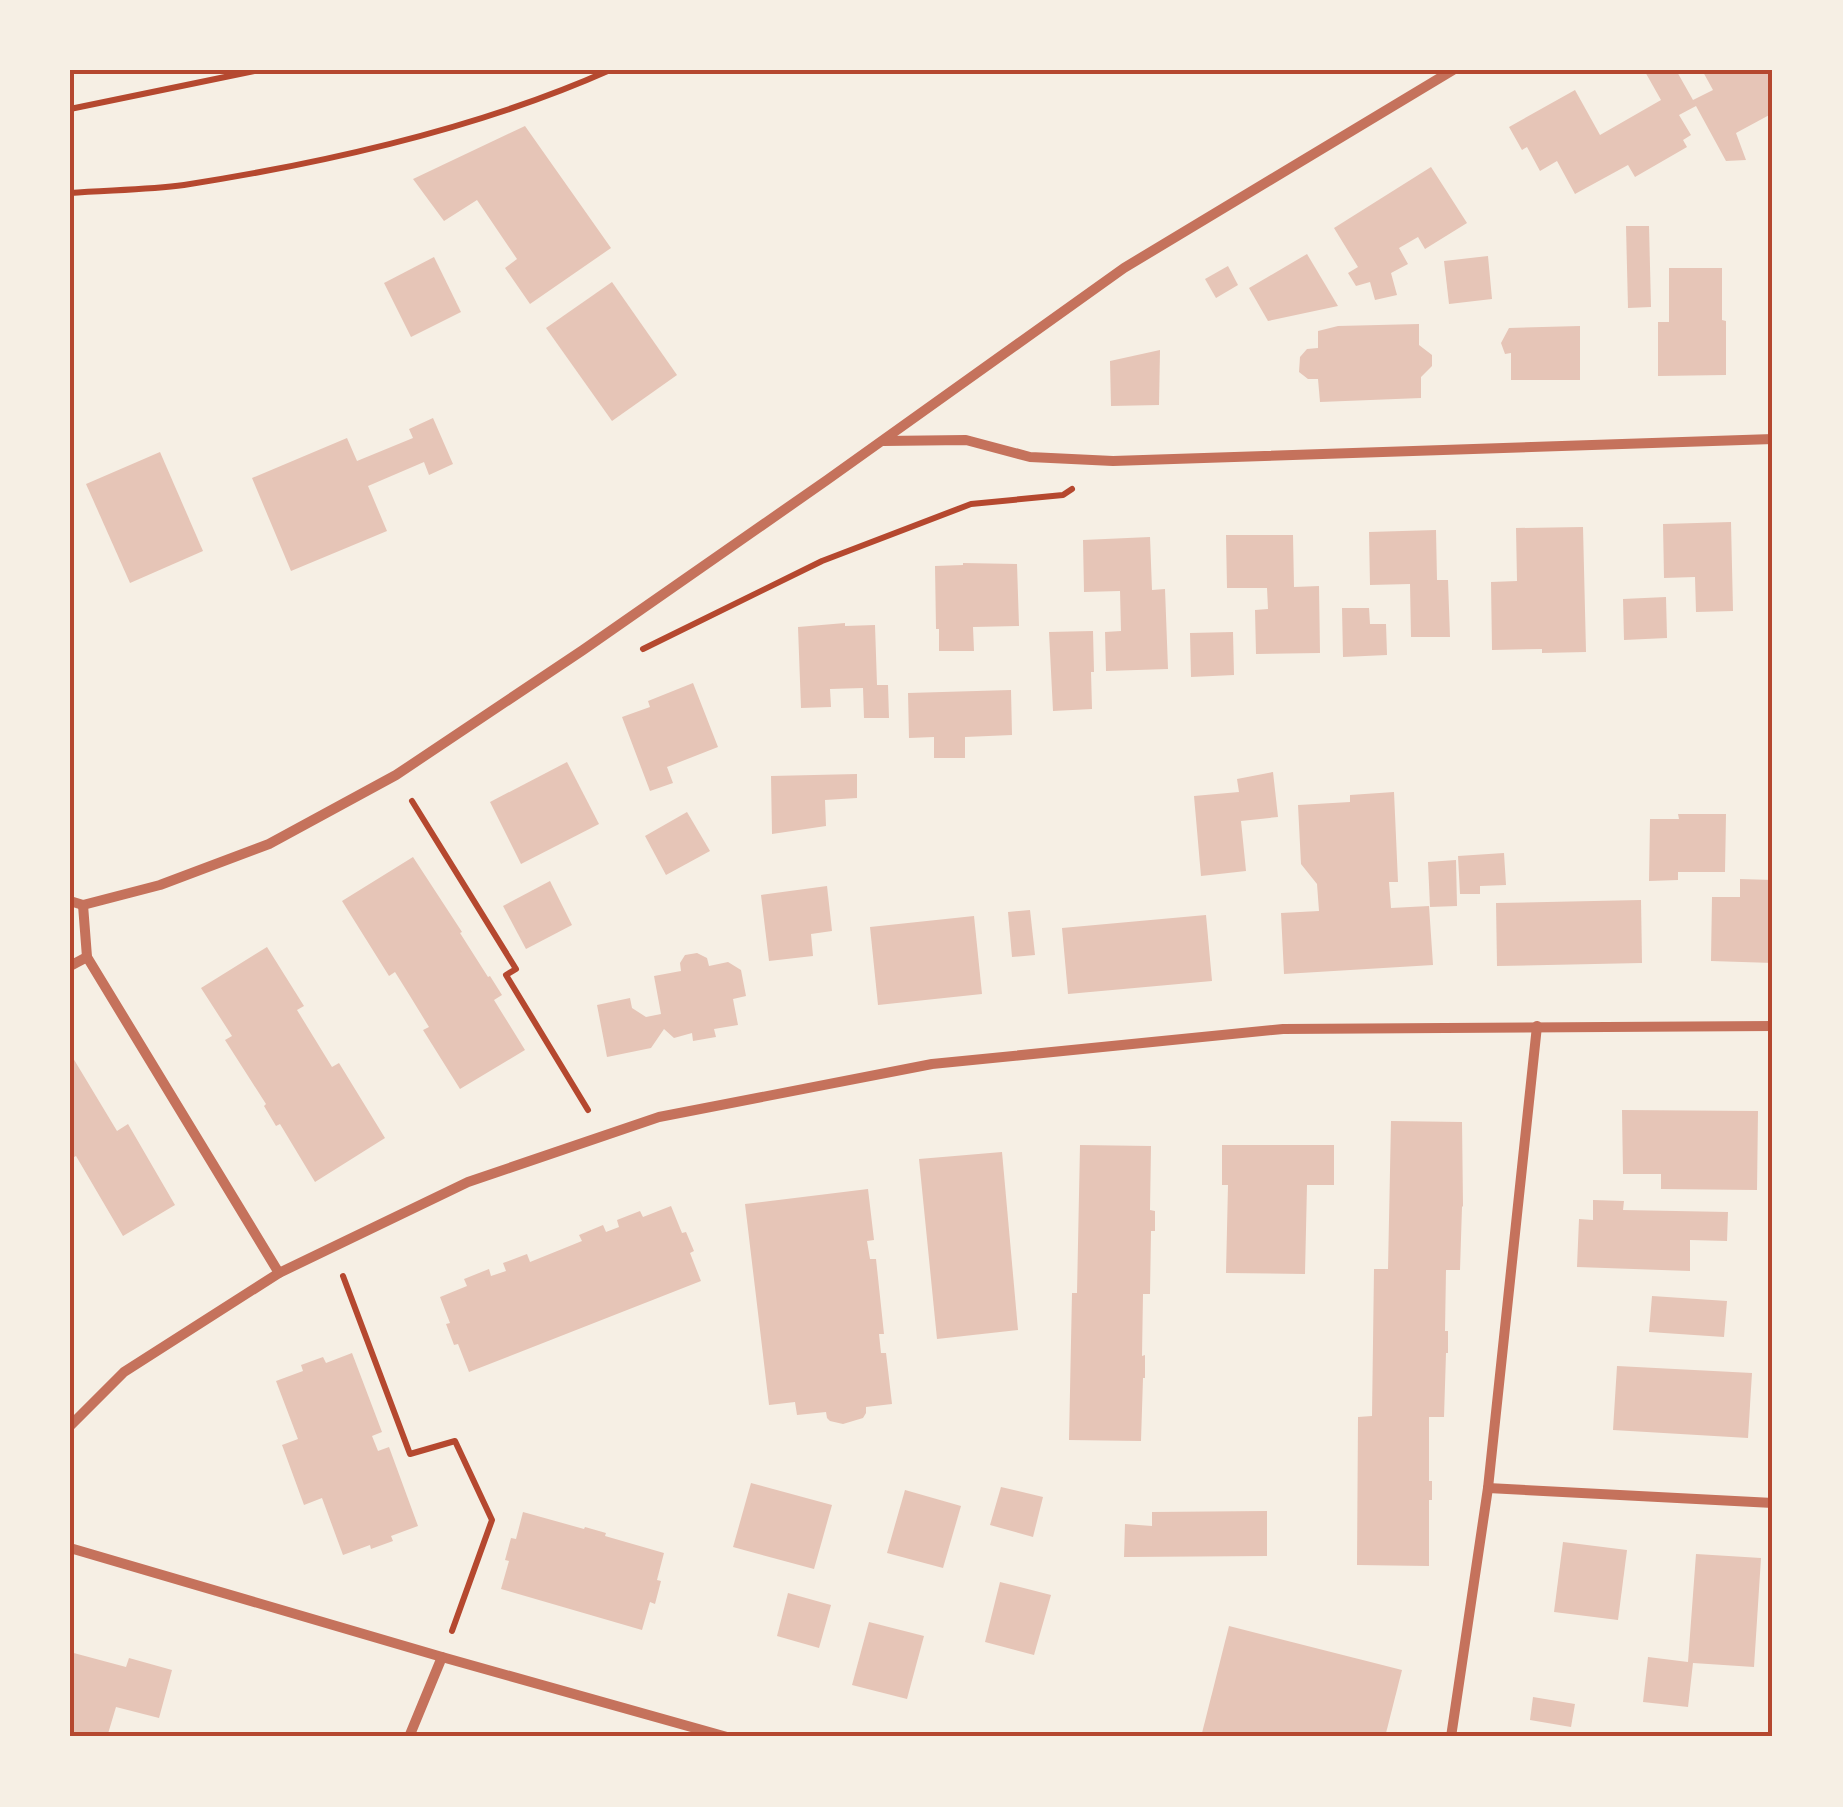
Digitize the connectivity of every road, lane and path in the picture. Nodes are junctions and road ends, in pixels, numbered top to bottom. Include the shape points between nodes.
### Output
1 (259, 70) edge
2 (610, 70) edge
3 (1453, 70) edge
4 (70, 109) edge
5 (70, 193) edge
6 (1773, 439) edge
7 (882, 441) junction
8 (1113, 461) junction
9 (583, 650) junction
10 (396, 775) junction
11 (70, 901) edge
12 (83, 905) junction
13 (87, 957) junction
14 (70, 966) edge
15 (1537, 1026) junction
16 (1773, 1026) edge
17 (604, 1135) junction
18 (332, 1247) junction
19 (278, 1273) junction
20 (70, 1426) edge
21 (1488, 1488) junction
22 (1773, 1503) edge
23 (70, 1548) edge
24 (442, 1658) junction
25 (408, 1737) edge
26 (727, 1737) edge
27 (1451, 1737) edge

1 - 4 path
2 - 5 path via 484,118 347,154 181,185
3 - 7 street via 1124,268
6 - 8 street
7 - 8 street via 966,440 1030,457
7 - 9 street
8 - 9 path via 1063,495 971,504 822,561 632,654
9 - 10 street
10 - 12 street via 269,844
10 - 17 path via 516,969 506,975
11 - 12 street
12 - 13 street
13 - 14 street
13 - 19 street
15 - 16 street
15 - 17 street via 1283,1030 932,1064 658,1118
15 - 21 street
17 - 18 street via 468,1182
18 - 19 street
18 - 24 path via 410,1454 455,1442 492,1520
19 - 20 street via 124,1372
21 - 22 street
21 - 27 street
23 - 24 street
24 - 25 street
24 - 26 street

